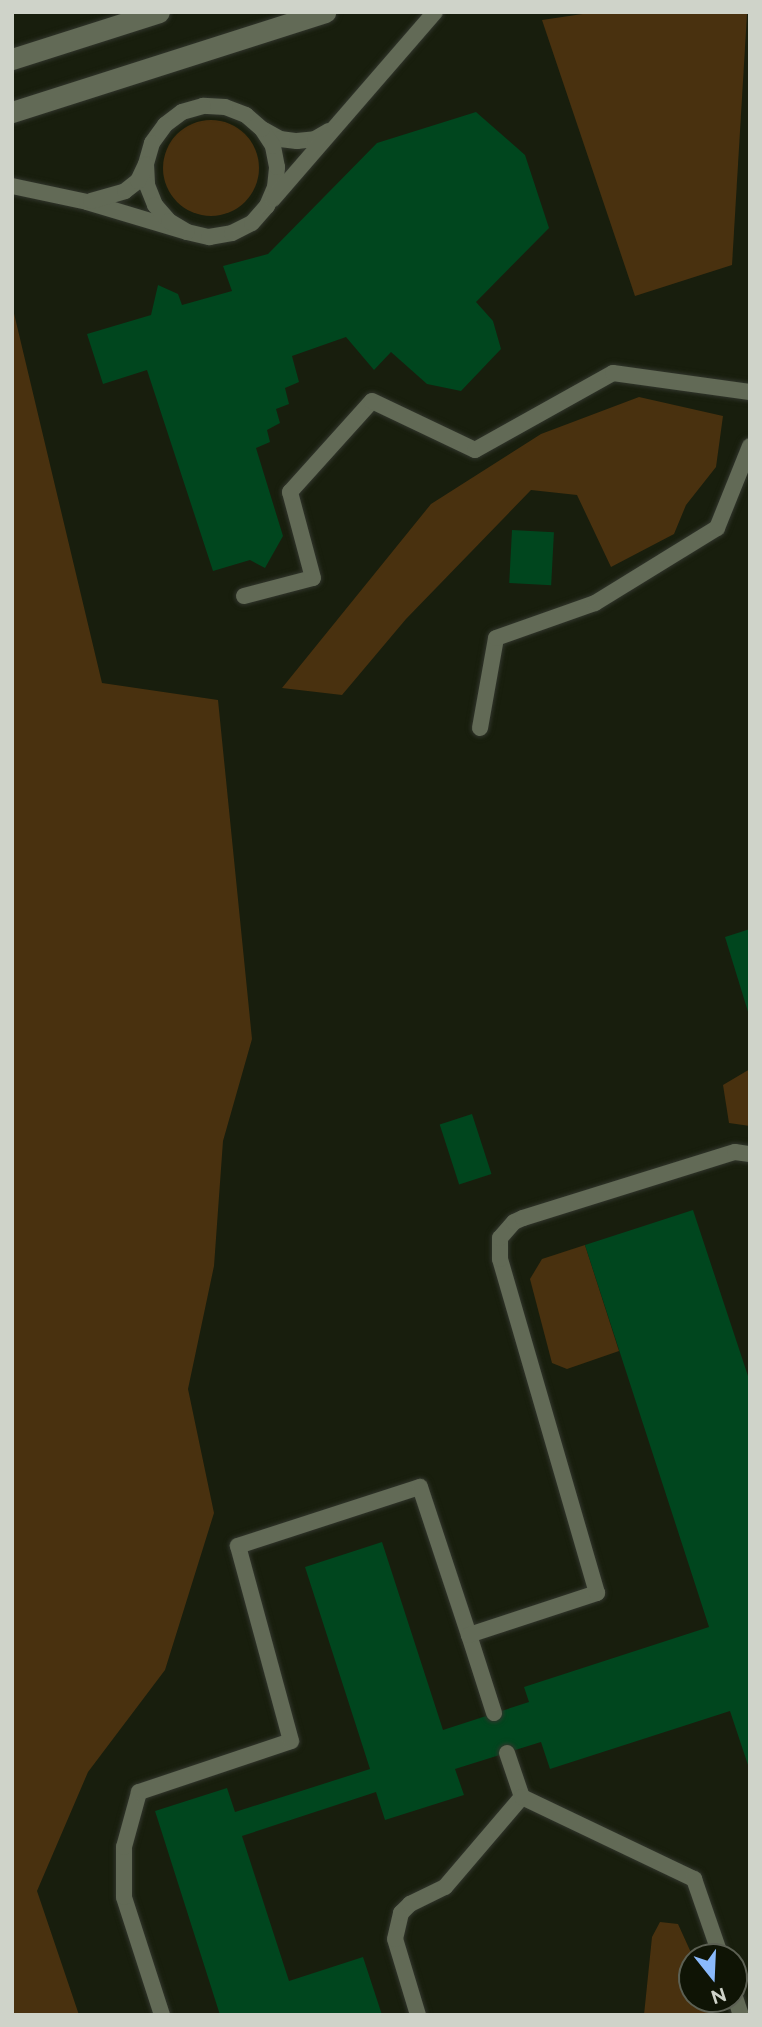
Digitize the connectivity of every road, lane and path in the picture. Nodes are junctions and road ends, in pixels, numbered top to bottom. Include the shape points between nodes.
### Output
1 (159, 12) edge
2 (325, 12) edge
3 (435, 12) edge
4 (12, 60) edge
5 (12, 112) edge
6 (262, 129) junction
7 (333, 129) junction
8 (146, 164) junction
9 (12, 186) edge
10 (87, 202) junction
11 (267, 206) junction
12 (187, 232) junction
13 (750, 392) edge
14 (750, 446) edge
15 (244, 596) dead end
16 (480, 728) dead end
17 (750, 1154) edge
18 (469, 1635) junction
19 (495, 1713) dead end
20 (507, 1753) dead end
21 (522, 1797) junction
22 (716, 1943) edge
23 (162, 2015) edge
24 (418, 2015) edge

1 - 4 main road
2 - 5 main road
3 - 7 lane
6 - 7 lane via 297,141 315,139
6 - 8 lane via 246,115 225,107 203,106 182,112 152,143
6 - 11 lane via 273,146 277,167
7 - 11 lane
8 - 10 lane via 138,180 125,191
8 - 12 lane via 147,185 155,205
9 - 10 lane
10 - 12 lane
11 - 12 lane via 252,223 232,233 209,237
13 - 15 lane via 613,373 475,450 372,401 290,492 313,578
14 - 16 lane via 717,528 595,603 496,638
17 - 18 lane via 735,1152 523,1218 500,1238 500,1259 597,1593
18 - 19 lane
18 - 23 lane via 420,1487 238,1546 291,1741 139,1792 124,1847 124,1897
20 - 21 lane
21 - 22 lane via 694,1878
21 - 24 lane via 444,1886 410,1903 401,1913 395,1939

